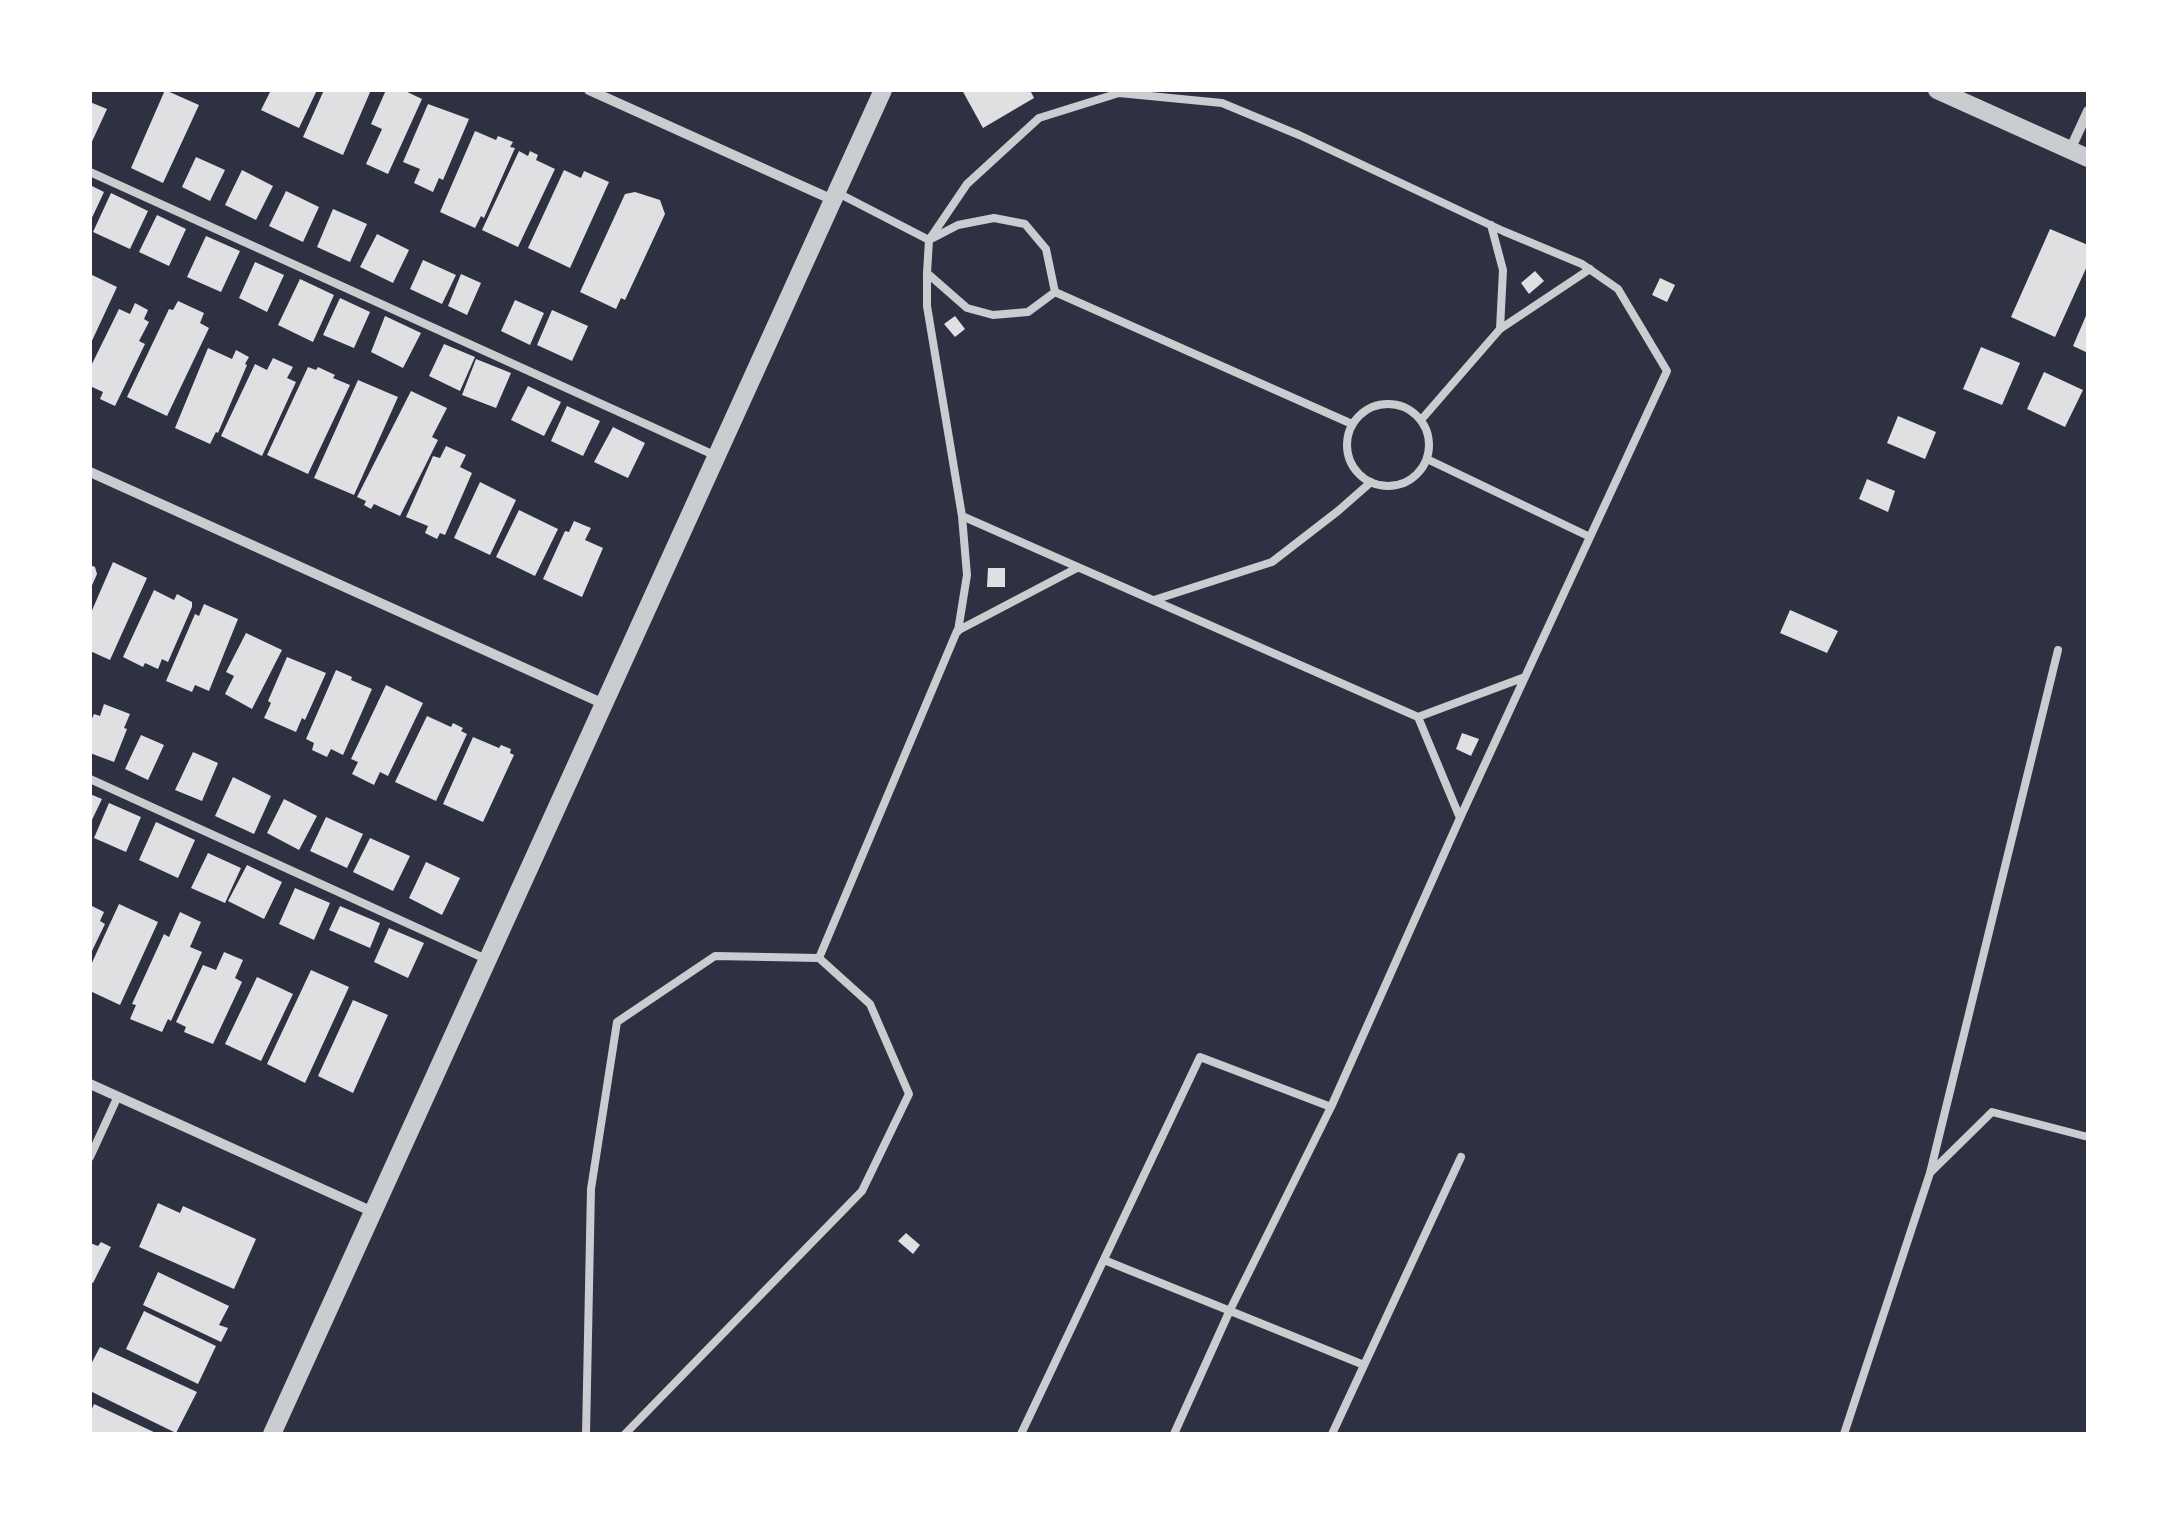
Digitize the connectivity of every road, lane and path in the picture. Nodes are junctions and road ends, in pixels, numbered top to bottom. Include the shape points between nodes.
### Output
1 (590, 90) edge
2 (883, 90) edge
3 (1937, 90) edge
4 (2088, 110) edge
5 (2070, 150) junction
6 (2088, 158) edge
7 (90, 172) edge
8 (835, 196) junction
9 (1490, 225) junction
10 (929, 240) junction
11 (1590, 269) junction
12 (927, 273) junction
13 (1054, 292) junction
14 (1500, 329) junction
15 (1422, 420) junction
16 (1352, 424) junction
17 (717, 456) junction
18 (1427, 459) junction
19 (90, 472) edge
20 (1371, 482) junction
21 (962, 516) junction
22 (1590, 536) junction
23 (1078, 567) junction
24 (1153, 600) junction
25 (958, 631) junction
26 (2058, 650) dead end
27 (1525, 677) junction
28 (604, 704) junction
29 (1418, 717) junction
30 (90, 779) edge
31 (1460, 818) junction
32 (819, 958) junction
33 (488, 960) junction
34 (90, 1084) edge
35 (118, 1096) junction
36 (1331, 1106) junction
37 (2088, 1137) edge
38 (90, 1157) edge
39 (1461, 1157) dead end
40 (1930, 1173) junction
41 (373, 1212) junction
42 (1104, 1260) junction
43 (1230, 1310) junction
44 (1364, 1365) junction
45 (272, 1434) edge
46 (586, 1434) edge
47 (625, 1434) edge
48 (1021, 1434) edge
49 (1174, 1434) edge
50 (1332, 1434) edge
51 (1844, 1434) edge

1 - 8 street
2 - 8 street
3 - 5 street
4 - 5 street
5 - 6 street
7 - 17 lane
8 - 10 lane
8 - 17 street
9 - 10 lane via 1222,103 1118,92 1039,118 967,184
9 - 11 lane
9 - 14 lane via 1503,270
10 - 12 lane
10 - 13 lane via 994,218 1024,224 1046,249
11 - 14 lane
11 - 22 lane via 1618,289 1667,370
12 - 13 lane via 967,308 992,315 1028,312
12 - 21 lane
13 - 16 lane
14 - 15 lane
15 - 16 lane via 1386,404
15 - 18 lane
16 - 20 lane via 1351,464
17 - 28 street
18 - 20 lane via 1398,486
18 - 22 lane
19 - 28 street
20 - 24 lane via 1272,562
21 - 23 lane
21 - 25 lane via 967,575
22 - 27 lane
23 - 24 lane
23 - 25 lane
24 - 29 lane
25 - 32 lane
26 - 40 lane
27 - 29 lane
27 - 31 lane
28 - 33 street
29 - 31 lane
30 - 33 lane
31 - 36 lane
32 - 46 lane via 715,956 617,1022 591,1189
32 - 47 lane via 870,1004 910,1094 862,1190
33 - 41 street
34 - 35 street
35 - 38 lane
35 - 41 street
36 - 42 lane via 1200,1057
36 - 43 lane
37 - 40 lane via 1992,1112
39 - 44 lane
40 - 51 lane
41 - 45 street
42 - 43 lane
42 - 48 lane
43 - 44 lane
43 - 49 lane
44 - 50 lane

